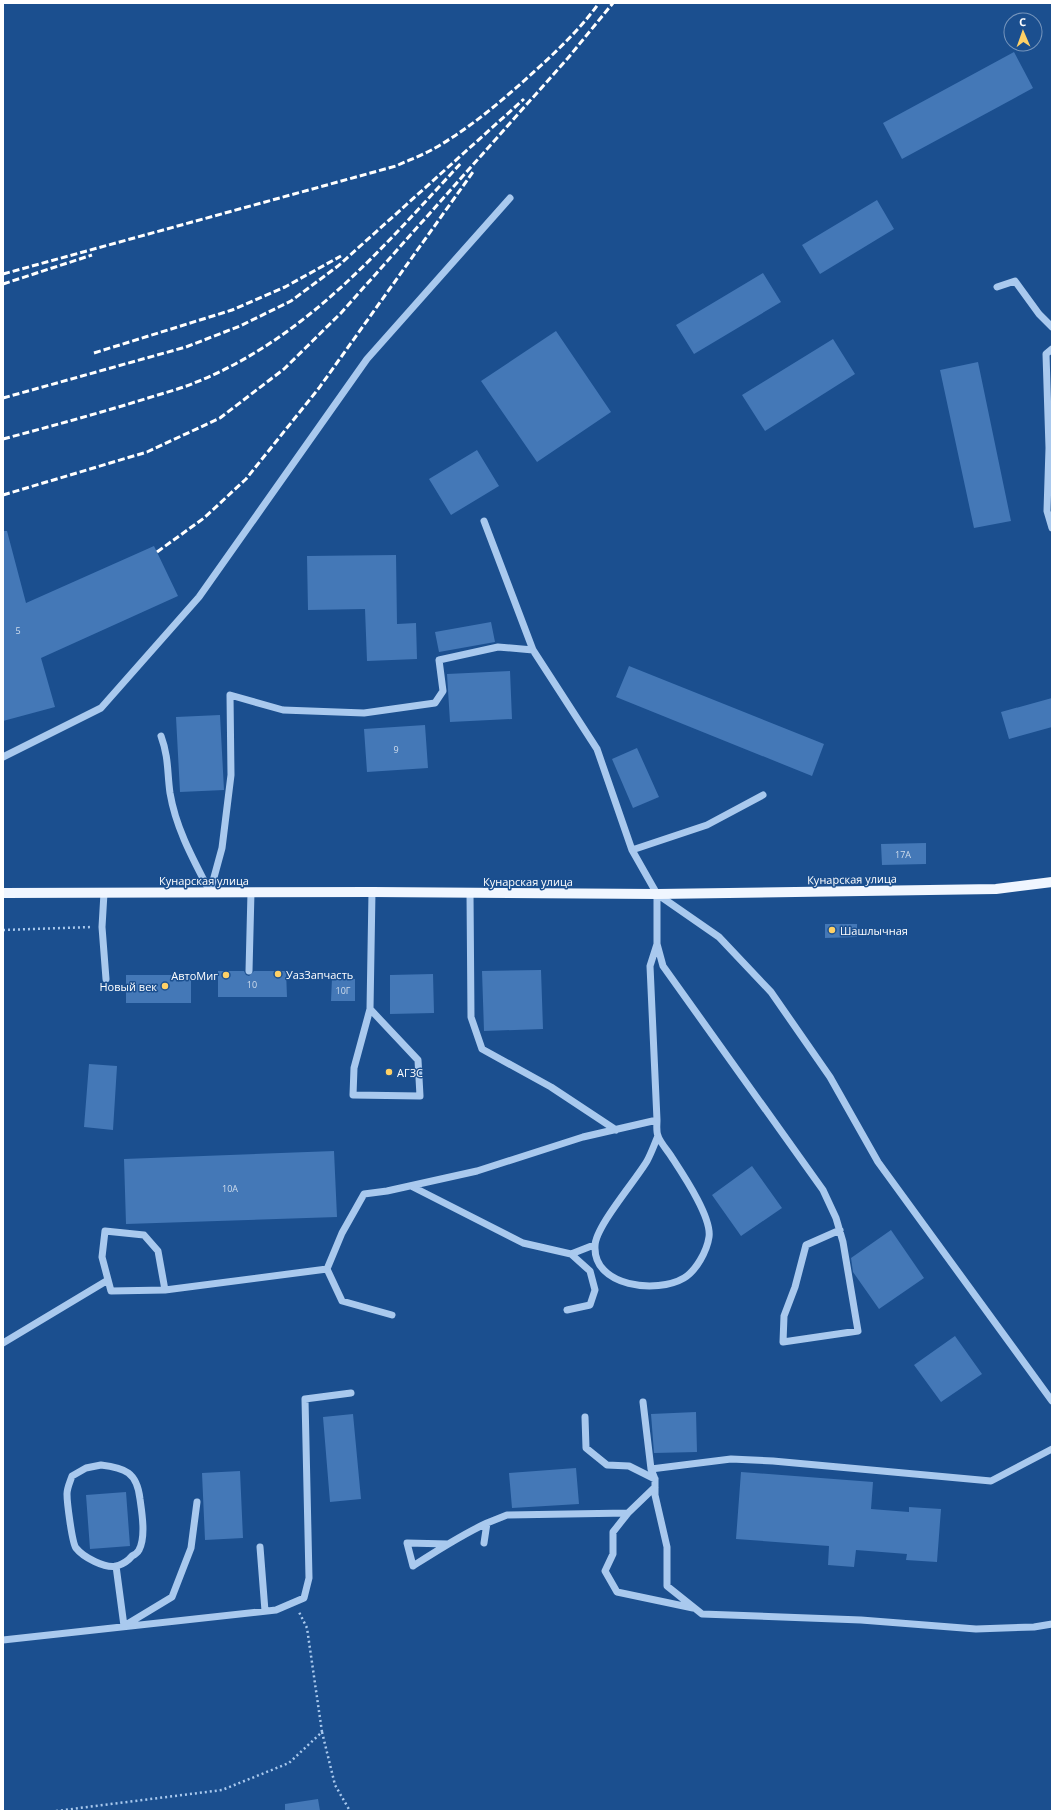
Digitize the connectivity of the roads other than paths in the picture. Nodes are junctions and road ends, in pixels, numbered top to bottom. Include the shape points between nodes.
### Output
1 (510, 198) dead end
2 (997, 287) dead end
3 (1052, 327) edge
4 (1052, 349) edge
5 (484, 521) dead end
6 (1052, 528) edge
7 (533, 650) junction
8 (161, 736) dead end
9 (3, 757) edge
10 (763, 795) dead end
11 (632, 850) junction
12 (1052, 882) edge
13 (210, 892) junction
14 (251, 892) junction
15 (372, 892) junction
16 (3, 893) edge
17 (104, 893) junction
18 (470, 893) junction
19 (657, 894) junction
20 (657, 944) junction
21 (249, 971) dead end
22 (106, 979) dead end
23 (370, 1009) junction
24 (657, 1120) junction
25 (616, 1130) junction
26 (658, 1136) junction
27 (411, 1186) junction
28 (840, 1230) junction
29 (594, 1245) junction
30 (571, 1254) junction
31 (597, 1262) junction
32 (327, 1269) junction
33 (590, 1271) junction
34 (108, 1280) junction
35 (165, 1290) junction
36 (567, 1310) dead end
37 (392, 1314) dead end
38 (3, 1343) edge
39 (351, 1393) dead end
40 (1052, 1401) edge
41 (643, 1402) dead end
42 (585, 1417) dead end
43 (1052, 1449) edge
44 (651, 1468) junction
45 (655, 1479) junction
46 (655, 1487) junction
47 (197, 1502) dead end
48 (628, 1512) junction
49 (487, 1523) junction
50 (484, 1543) dead end
51 (448, 1544) junction
52 (260, 1547) dead end
53 (116, 1566) junction
54 (695, 1609) junction
55 (265, 1611) junction
56 (1052, 1624) edge
57 (124, 1626) junction
58 (3, 1640) edge

1 - 9 street via 367,359 199,596 100,708
2 - 3 street via 1016,281 1039,314
4 - 6 street via 1046,354 1049,448 1047,511
5 - 7 street
7 - 11 street via 597,749
7 - 13 street via 498,647 439,660 443,691 435,703 372,712 283,710 230,695 231,775 222,848
8 - 13 street via 167,753 170,794 184,841
10 - 11 street via 707,825
11 - 19 street
12 - 19 main road, Кунарская улица via 996,889
13 - 14 main road, Кунарская улица
13 - 17 main road, Кунарская улица
14 - 15 main road, Кунарская улица
14 - 21 street
15 - 18 main road, Кунарская улица
15 - 23 street
16 - 17 main road, Кунарская улица
17 - 22 street via 102,927
18 - 19 main road, Кунарская улица
18 - 25 street via 471,1017 482,1049 551,1087
19 - 20 street
19 - 40 street via 719,937 771,992 830,1078 878,1162
20 - 24 street via 650,966
20 - 28 street via 663,966 823,1190
23 - 23 street via 354,1068 353,1095 420,1096 418,1060
24 - 25 street
24 - 26 street
25 - 27 street via 583,1137 477,1171
26 - 29 street via 647,1162 600,1231
26 - 31 street via 699,1202 707,1222 709,1237 704,1253 685,1278 667,1285 625,1283 606,1273
27 - 30 street via 523,1243
27 - 32 street via 364,1194 342,1234
28 - 28 street via 858,1331 783,1342 784,1316 806,1245
29 - 30 street
29 - 31 street
30 - 33 street
31 - 33 street
32 - 35 street
32 - 37 street via 342,1301
33 - 36 street via 595,1290 590,1305
34 - 35 street via 112,1291
34 - 35 street via 102,1257 105,1231 144,1235 158,1251
34 - 38 street
39 - 55 street via 305,1399 309,1578 304,1598 276,1610
41 - 44 street
42 - 45 street via 586,1448 607,1465 629,1466
43 - 44 street via 991,1481 745,1460
44 - 45 street
45 - 46 street
46 - 48 street
46 - 54 street via 667,1547 667,1586
47 - 57 street via 191,1548 172,1597
48 - 49 street via 507,1515
48 - 54 street via 613,1532 613,1554 605,1571 617,1592
49 - 50 street
49 - 51 street
51 - 51 street via 430,1555 413,1566 407,1543
52 - 55 street
53 - 53 street via 102,1564 76,1548 67,1494 72,1476 86,1468 102,1465 122,1468 131,1474 136,1483 143,1530 139,1550 127,1561
53 - 57 street
54 - 56 street via 702,1614 861,1620 976,1629
55 - 57 street
57 - 58 street

